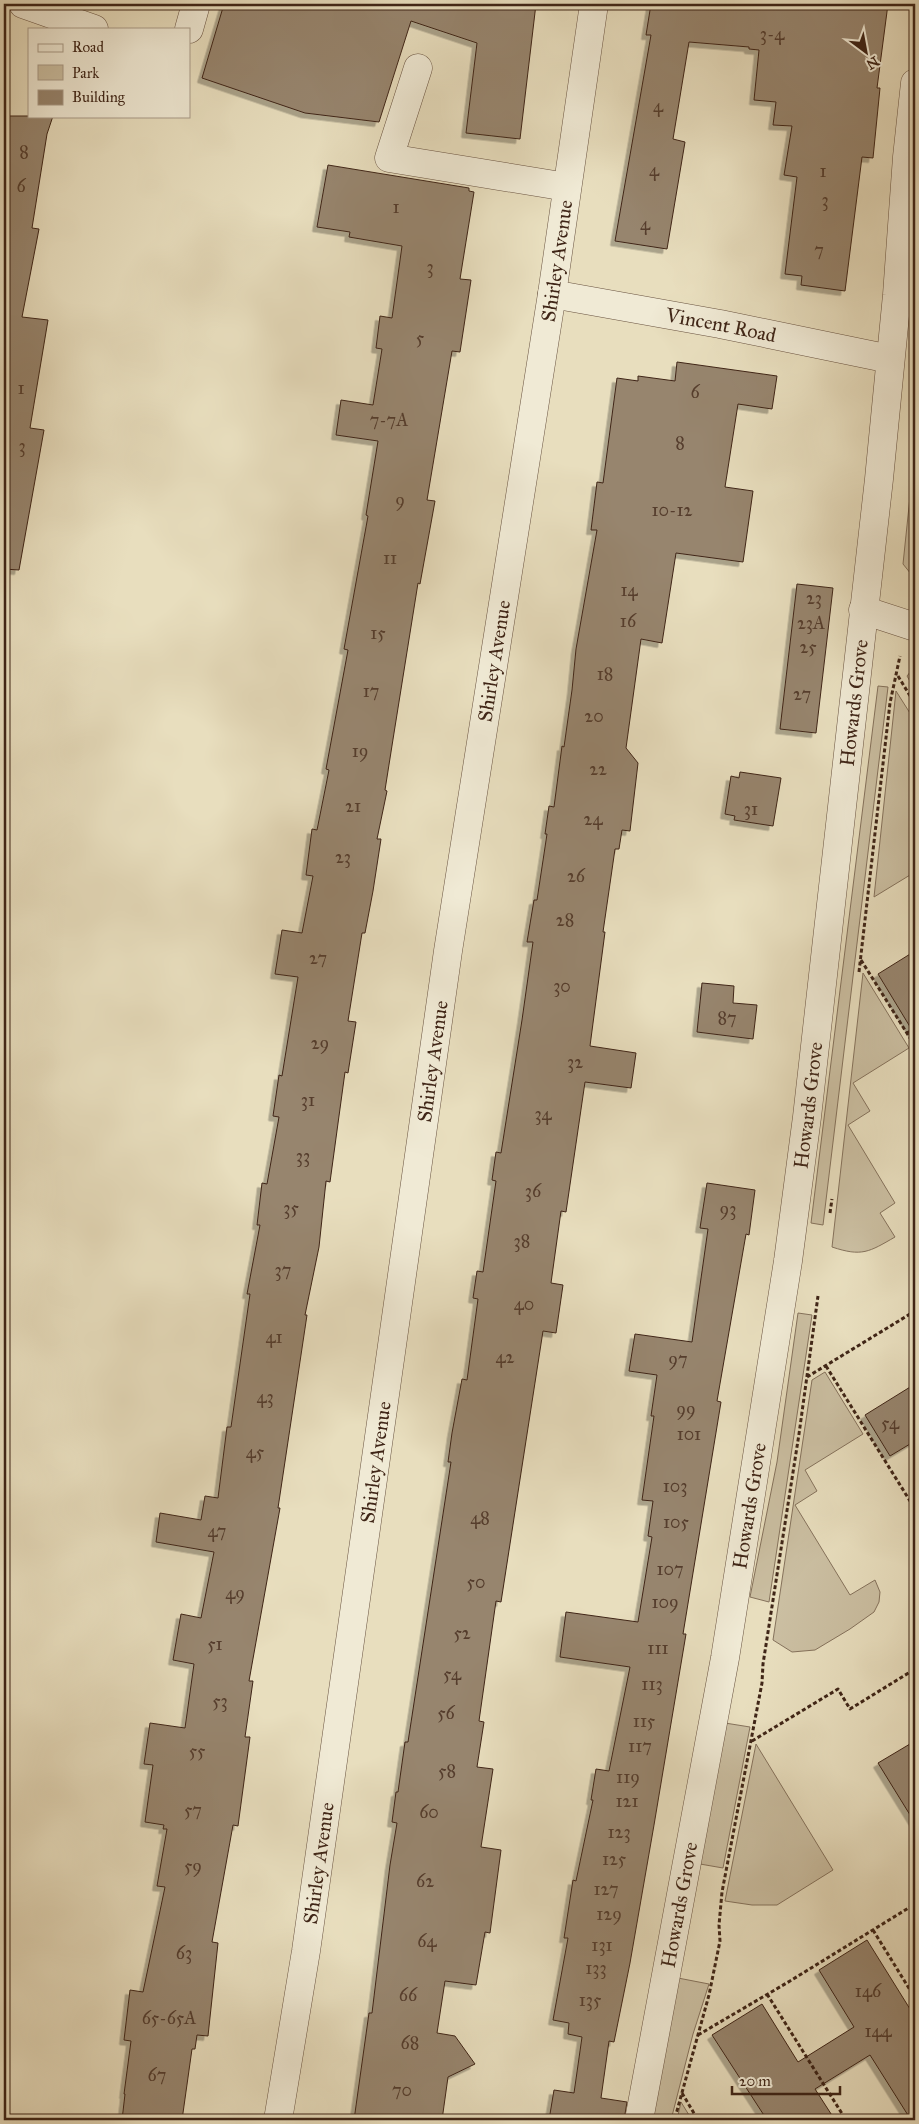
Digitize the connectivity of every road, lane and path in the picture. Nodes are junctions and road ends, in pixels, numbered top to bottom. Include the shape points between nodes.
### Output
1 (23, 4) edge
2 (196, 4) edge
3 (594, 4) edge
4 (91, 28) edge
5 (188, 28) edge
6 (418, 68) dead end
7 (915, 83) edge
8 (567, 187) junction
9 (552, 294) junction
10 (906, 296) edge
11 (890, 359) junction
12 (864, 610) junction
13 (915, 627) edge
14 (898, 676) dead end
15 (915, 704) edge
16 (860, 959) dead end
17 (915, 1028) edge
18 (907, 1034) junction
19 (915, 1046) edge
20 (915, 1311) edge
21 (826, 1366) junction
22 (807, 1377) dead end
23 (915, 1508) edge
24 (915, 1669) edge
25 (752, 1741) dead end
26 (915, 1904) edge
27 (873, 1930) junction
28 (767, 1994) junction
29 (915, 1998) edge
30 (697, 2035) dead end
31 (682, 2093) dead end
32 (278, 2120) edge
33 (639, 2120) edge
34 (698, 2120) edge
35 (846, 2120) edge

1 - 4 street
2 - 5 street
3 - 8 street, Shirley Avenue
6 - 8 street via 389,158
7 - 10 street, Howards Grove via 907,157
8 - 9 street, Shirley Avenue
9 - 11 street, Vincent Road
9 - 32 street, Shirley Avenue via 446,961 306,1951
10 - 11 street, Howards Grove
11 - 12 street, Howards Grove
12 - 13 street
12 - 33 street, Howards Grove via 788,1261 725,1658
14 - 15 path
16 - 18 path
17 - 18 path
18 - 19 path
20 - 21 path
21 - 22 path
21 - 23 path
24 - 25 path via 850,1709 838,1689
26 - 27 path
27 - 28 path
27 - 29 path
28 - 30 path
28 - 35 path
31 - 34 path

